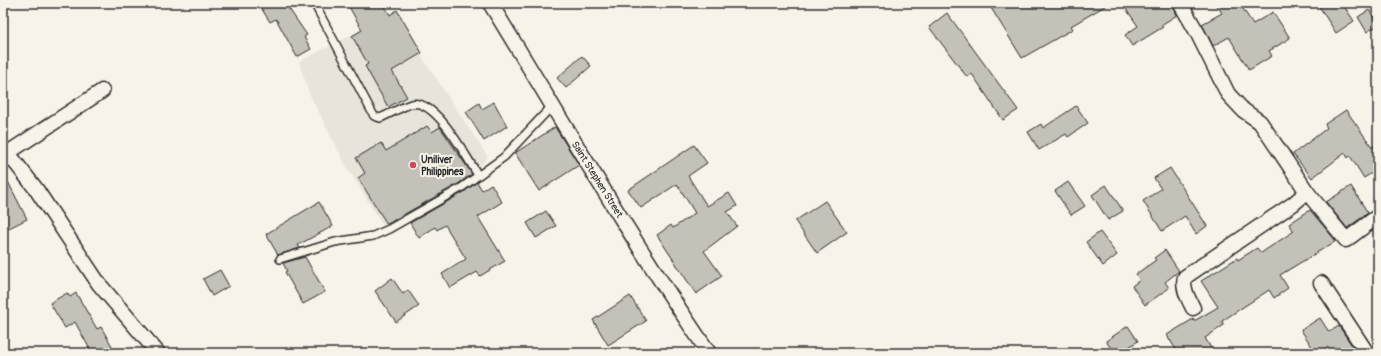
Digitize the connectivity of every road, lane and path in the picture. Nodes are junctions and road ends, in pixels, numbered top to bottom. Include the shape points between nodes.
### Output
1 (314, 3) edge
2 (490, 3) edge
3 (1180, 3) edge
4 (102, 91) dead end
5 (553, 105) junction
6 (5, 154) edge
7 (478, 176) junction
8 (1307, 192) junction
9 (1378, 216) edge
10 (280, 259) dead end
11 (1321, 283) dead end
12 (1193, 308) dead end
13 (158, 353) edge
14 (709, 353) edge
15 (1367, 353) edge

1 - 7 lane via 374,116 380,118 412,104 429,108 439,116
2 - 5 street, Saint Stephen Street
3 - 8 street via 1228,94 1242,110 1260,122
4 - 6 street
5 - 7 lane via 504,157
5 - 14 street, Saint Stephen Street
6 - 13 street via 36,189 100,284
7 - 10 lane via 462,188 373,236 335,242
8 - 9 street via 1346,240
8 - 12 street via 1185,277 1183,283
11 - 15 street

